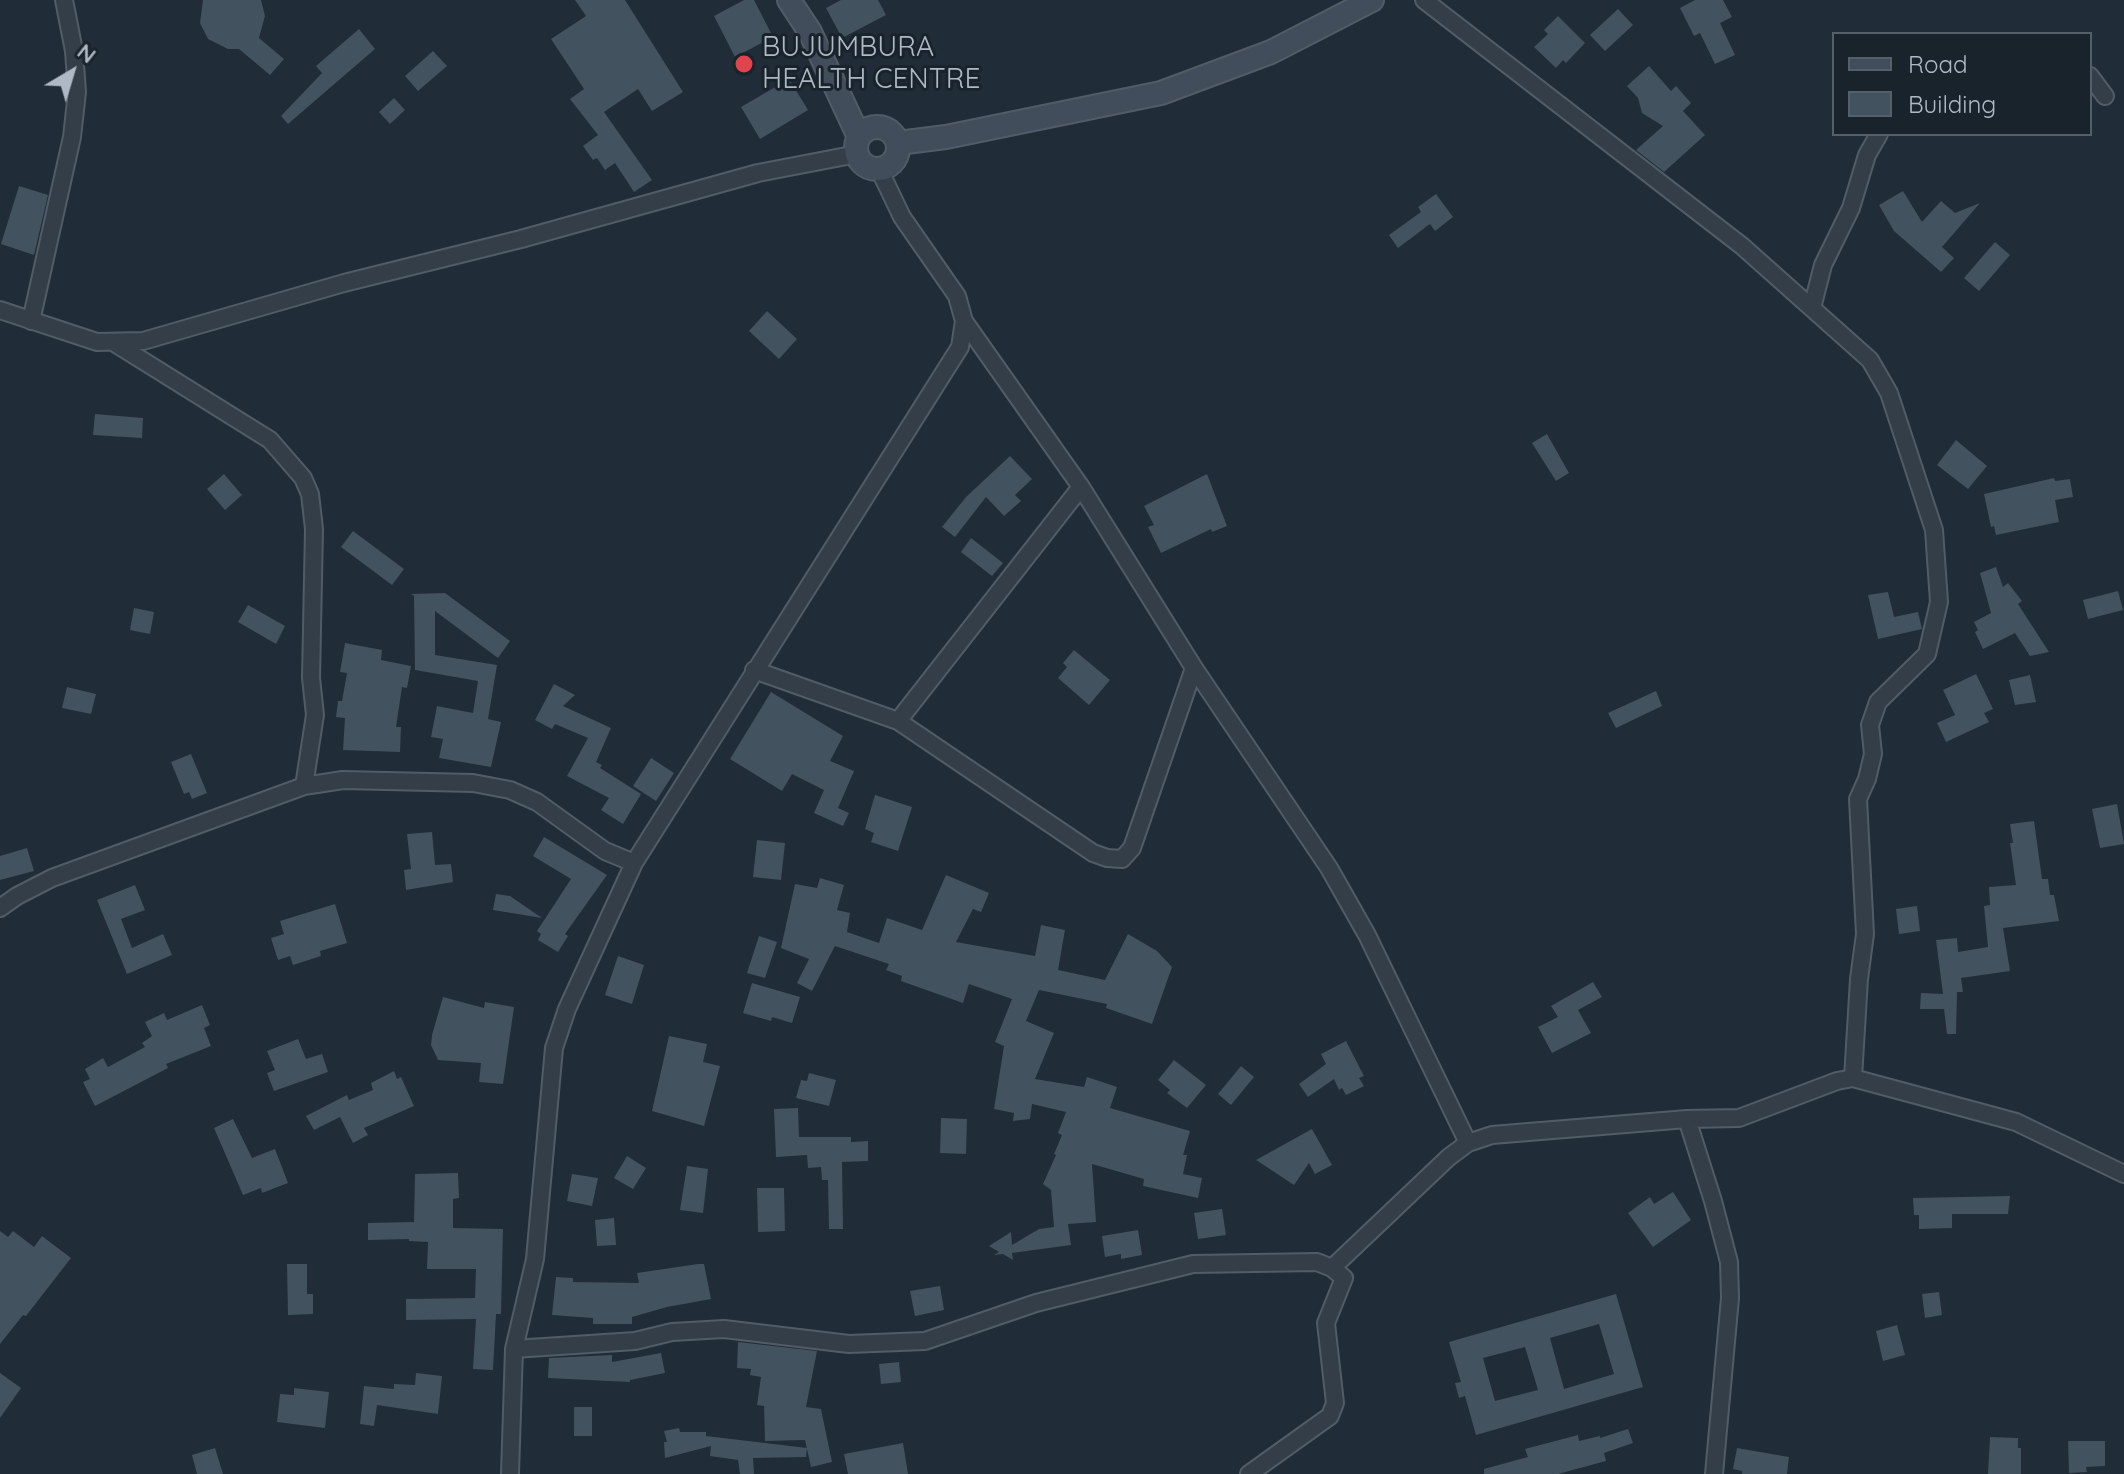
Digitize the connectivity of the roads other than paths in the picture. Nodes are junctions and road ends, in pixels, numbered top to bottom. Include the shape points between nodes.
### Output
1 (64, 0) edge
2 (789, 0) edge
3 (1372, 0) edge
4 (1424, 0) edge
5 (2092, 79) edge
6 (2105, 96) dead end
7 (1878, 136) edge
8 (898, 143) junction
9 (858, 145) junction
10 (879, 169) junction
11 (1812, 308) junction
12 (0, 310) edge
13 (31, 321) junction
14 (964, 321) junction
15 (113, 342) junction
16 (1081, 487) junction
17 (1194, 668) junction
18 (754, 670) junction
19 (898, 721) junction
20 (304, 786) junction
21 (634, 863) junction
22 (0, 908) edge
23 (1853, 1078) junction
24 (1687, 1119) junction
25 (1468, 1143) junction
26 (2124, 1174) edge
27 (1332, 1268) junction
28 (514, 1349) junction
29 (510, 1474) edge
30 (1249, 1474) edge
31 (1714, 1474) edge

1 - 13 street via 77,92
2 - 9 street via 810,32
3 - 8 street via 1271,52 1161,93
4 - 11 street via 1742,246
5 - 6 street
7 - 11 street via 1823,265
8 - 9 street via 892,132 880,127 868,129
8 - 10 street via 897,158
9 - 10 street via 865,166
9 - 15 street via 143,341
10 - 14 street via 902,217 957,296
11 - 23 street via 1870,360 1889,393 1934,530 1939,602 1927,654 1878,702 1870,725 1873,754 1858,799 1865,934
12 - 13 street
13 - 15 street
14 - 16 street
14 - 18 street via 960,347
15 - 20 street via 270,440 290,460 310,494 315,715
16 - 17 street
16 - 19 street
17 - 19 street via 1132,848 1122,859 1093,853
17 - 25 street via 1329,868
18 - 19 street
18 - 21 street
20 - 21 street via 343,780 473,783 510,790 537,802 605,851
20 - 22 street via 52,878
21 - 28 street via 554,1048 535,1259
23 - 24 street via 1739,1118
23 - 26 street via 2016,1122
24 - 25 street via 1492,1135
24 - 31 street via 1729,1262
25 - 27 street
27 - 28 street via 1317,1262 1193,1264 1036,1303 925,1341 849,1344 724,1329
27 - 30 street via 1344,1278 1326,1323 1335,1403 1330,1416
28 - 29 street

